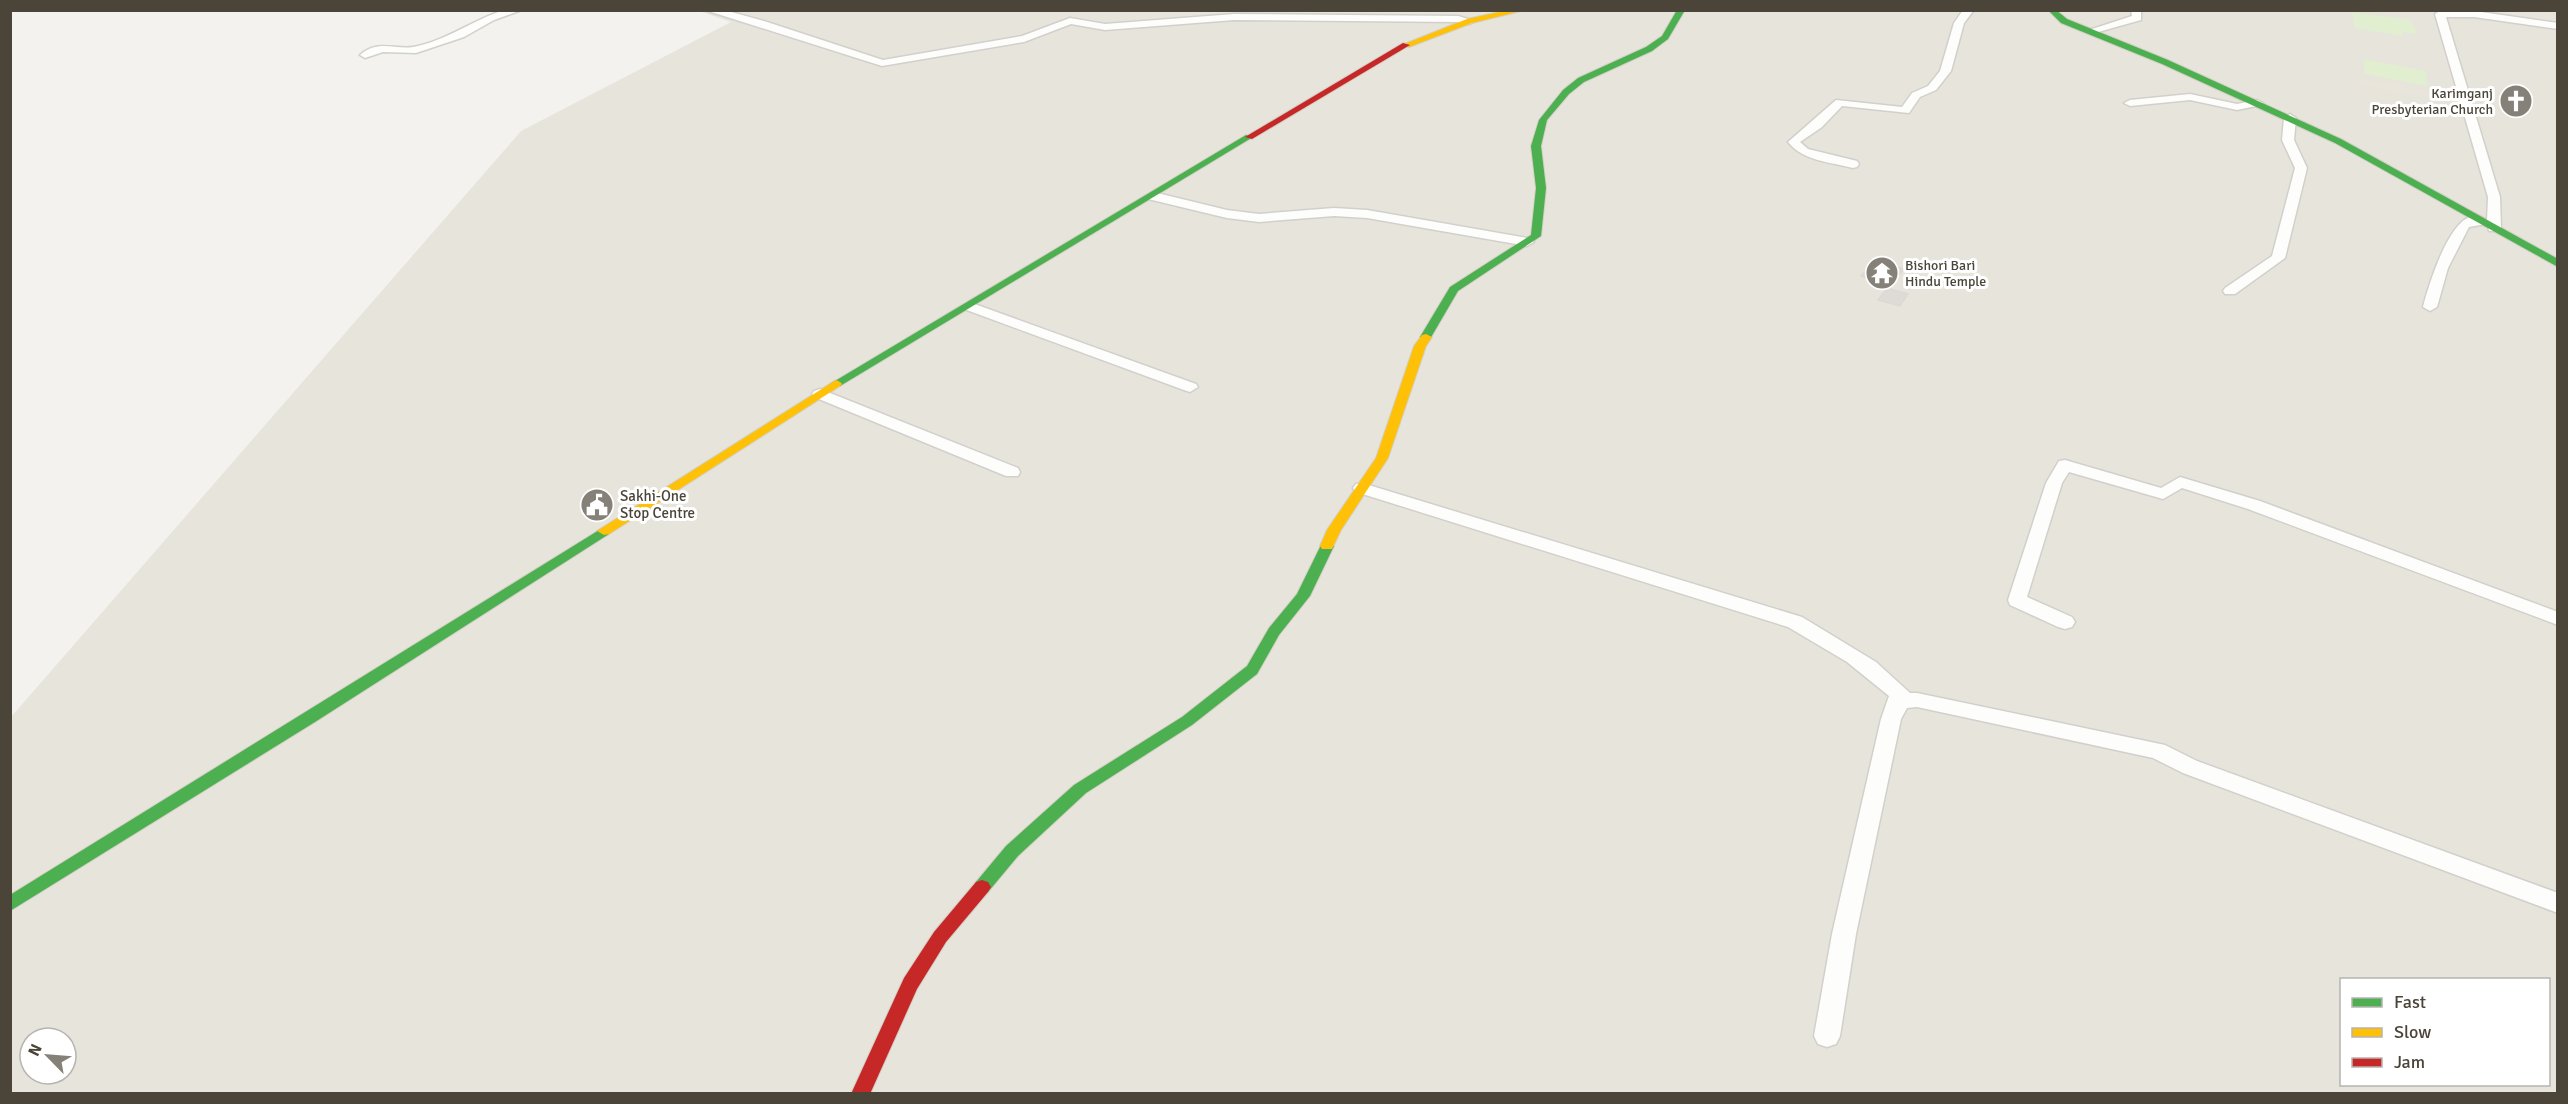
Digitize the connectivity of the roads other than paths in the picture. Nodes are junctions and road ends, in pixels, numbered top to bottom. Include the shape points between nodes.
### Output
1 (517, 10) edge
2 (710, 10) edge
3 (1522, 10) edge
4 (1680, 10) edge
5 (1969, 10) edge
6 (2051, 10) edge
7 (2136, 10) edge
8 (2428, 10) edge
9 (2440, 14) junction
10 (1201, 15) edge
11 (1470, 21) junction
12 (2558, 26) edge
13 (2091, 30) junction
14 (365, 55) dead end
15 (2130, 103) dead end
16 (2257, 103) junction
17 (2290, 118) junction
18 (1853, 164) dead end
19 (1154, 196) junction
20 (2481, 221) junction
21 (2494, 228) junction
22 (1527, 242) junction
23 (2558, 264) edge
24 (2230, 291) dead end
25 (969, 306) junction
26 (2430, 307) dead end
27 (1190, 387) dead end
28 (820, 394) junction
29 (1012, 472) dead end
30 (1362, 488) junction
31 (2558, 619) edge
32 (2064, 622) dead end
33 (1905, 701) junction
34 (2558, 903) edge
35 (10, 904) edge
36 (1827, 1036) dead end
37 (860, 1094) edge

1 - 14 street via 412,51 382,49
2 - 10 street via 882,63 1024,39 1070,21 1105,27
3 - 11 main road
4 - 22 main road via 1665,37 1649,49 1581,80 1544,120 1536,146 1541,188 1536,236
5 - 18 street via 1959,23 1945,71 1932,88 1916,95 1905,111 1840,102 1794,142 1804,152
6 - 13 main road via 2064,21
7 - 13 street via 2137,18
8 - 9 street
9 - 12 street via 2474,14
9 - 21 street via 2494,197
10 - 11 street
11 - 19 main road via 1406,45
13 - 16 main road
15 - 16 street via 2190,97 2237,107
16 - 17 main road
17 - 20 main road
17 - 24 street via 2288,140 2301,168 2278,258
19 - 22 street via 1259,218 1334,212 1367,214
19 - 25 main road
20 - 21 main road
20 - 26 street via 2464,225 2441,268
21 - 23 main road
22 - 30 main road via 1454,289 1420,346 1382,458
25 - 27 street
25 - 28 main road
28 - 29 street
28 - 35 main road
30 - 33 street via 1795,622 1893,686
30 - 37 main road via 1334,530 1303,596 1274,632 1252,670 1187,721 1080,789 1012,851 940,937 909,984
31 - 32 street via 2190,485 2180,482 2163,494 2065,465 2054,483 2017,600
33 - 34 street via 1917,700 2158,751 2190,767
33 - 36 street via 1897,701 1891,719 1844,934

